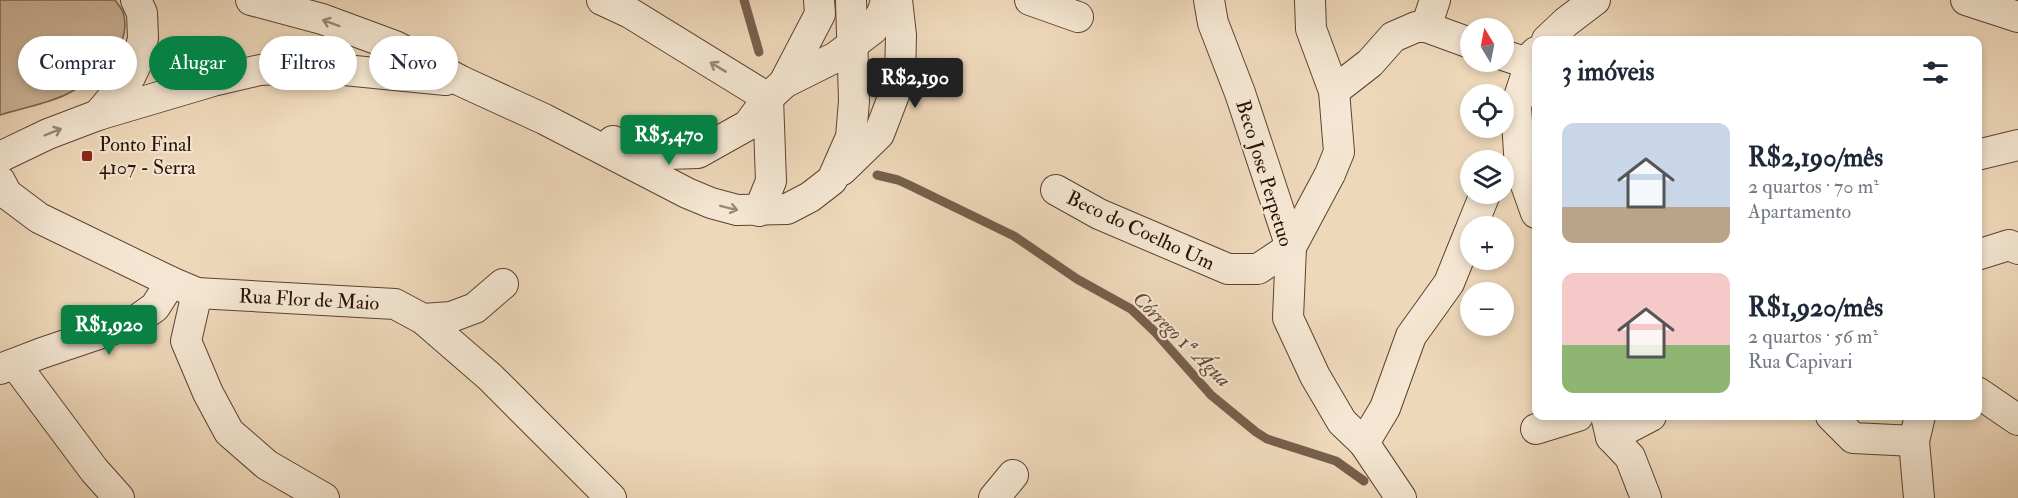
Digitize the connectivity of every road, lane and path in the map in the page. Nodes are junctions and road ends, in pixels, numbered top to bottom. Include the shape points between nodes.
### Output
1 (136, 0) edge
2 (251, 0) edge
3 (602, 0) edge
4 (886, 0) edge
5 (897, 0) edge
6 (1030, 0) edge
7 (1209, 0) edge
8 (1310, 0) edge
9 (1595, 0) edge
10 (1969, 0) edge
11 (851, 6) edge
12 (819, 7) edge
13 (1430, 14) edge
14 (1078, 17) dead end
15 (2018, 17) edge
16 (1460, 36) edge
17 (1549, 36) edge
18 (852, 44) junction
19 (1529, 53) edge
20 (461, 81) junction
21 (776, 90) junction
22 (1334, 91) junction
23 (98, 115) junction
24 (1517, 117) junction
25 (544, 119) junction
26 (2018, 145) edge
27 (1503, 150) edge
28 (698, 153) junction
29 (1982, 154) edge
30 (0, 157) edge
31 (831, 180) junction
32 (0, 181) edge
33 (1056, 190) dead end
34 (687, 193) junction
35 (1532, 202) edge
36 (759, 211) junction
37 (1291, 247) junction
38 (2018, 249) edge
39 (1982, 253) edge
40 (1460, 256) edge
41 (503, 284) dead end
42 (184, 287) junction
43 (423, 319) junction
44 (7, 367) edge
45 (1982, 395) edge
46 (1565, 420) edge
47 (1634, 420) edge
48 (1835, 420) edge
49 (2018, 420) edge
50 (1608, 426) edge
51 (1917, 428) edge
52 (1536, 429) dead end
53 (1364, 443) junction
54 (1013, 475) dead end
55 (119, 498) edge
56 (324, 498) edge
57 (611, 498) edge
58 (994, 498) edge
59 (1401, 498) edge
60 (1646, 498) edge
61 (1919, 498) edge

1 - 23 street via 142,13 138,60 130,77
20 -> 2 street via 395,46 322,19
21 -> 3 street
4 - 18 street via 873,29
5 - 31 street via 900,79 879,134
6 - 14 street
7 - 37 street, Beco Jose Perpetuo via 1213,23
8 - 22 street via 1311,29
9 - 17 street
10 - 15 street
11 - 18 street
12 - 21 street
13 - 16 street
13 - 22 street via 1416,27 1394,37 1370,63
18 - 21 street
18 - 31 street via 851,137
19 - 24 street via 1516,106
20 - 23 street via 314,67 260,70
20 - 25 street
21 - 28 street via 748,125
21 - 36 street via 771,181
22 - 37 street via 1339,152
30 -> 23 street
24 - 27 street
24 - 35 street via 1520,168
25 - 28 street via 632,147 668,154
25 - 34 street
26 - 29 street
28 - 34 street
31 - 36 street via 787,209
32 - 42 street, Rua Flor de Maio via 7,194 39,218
33 - 37 street, Beco do Coelho Um via 1099,214 1228,269 1258,269
34 -> 36 street via 737,210
37 - 53 street, Beco Jose Perpetuo via 1288,318 1342,422
38 - 39 street via 2009,245
40 - 53 street via 1449,283 1411,336 1385,408
41 - 43 street via 475,308
42 - 43 street, Rua Flor de Maio via 395,304
42 - 44 street via 134,322
42 - 56 street via 186,341 229,432 267,465
43 - 57 street, Rua Flor de Maio via 490,377
44 - 55 street
45 - 49 street
46 - 52 street
47 - 50 street
48 - 51 street via 1853,438
50 - 60 street via 1630,457
51 - 61 street
53 - 59 street, Beco Jose Perpetuo
54 - 58 street

